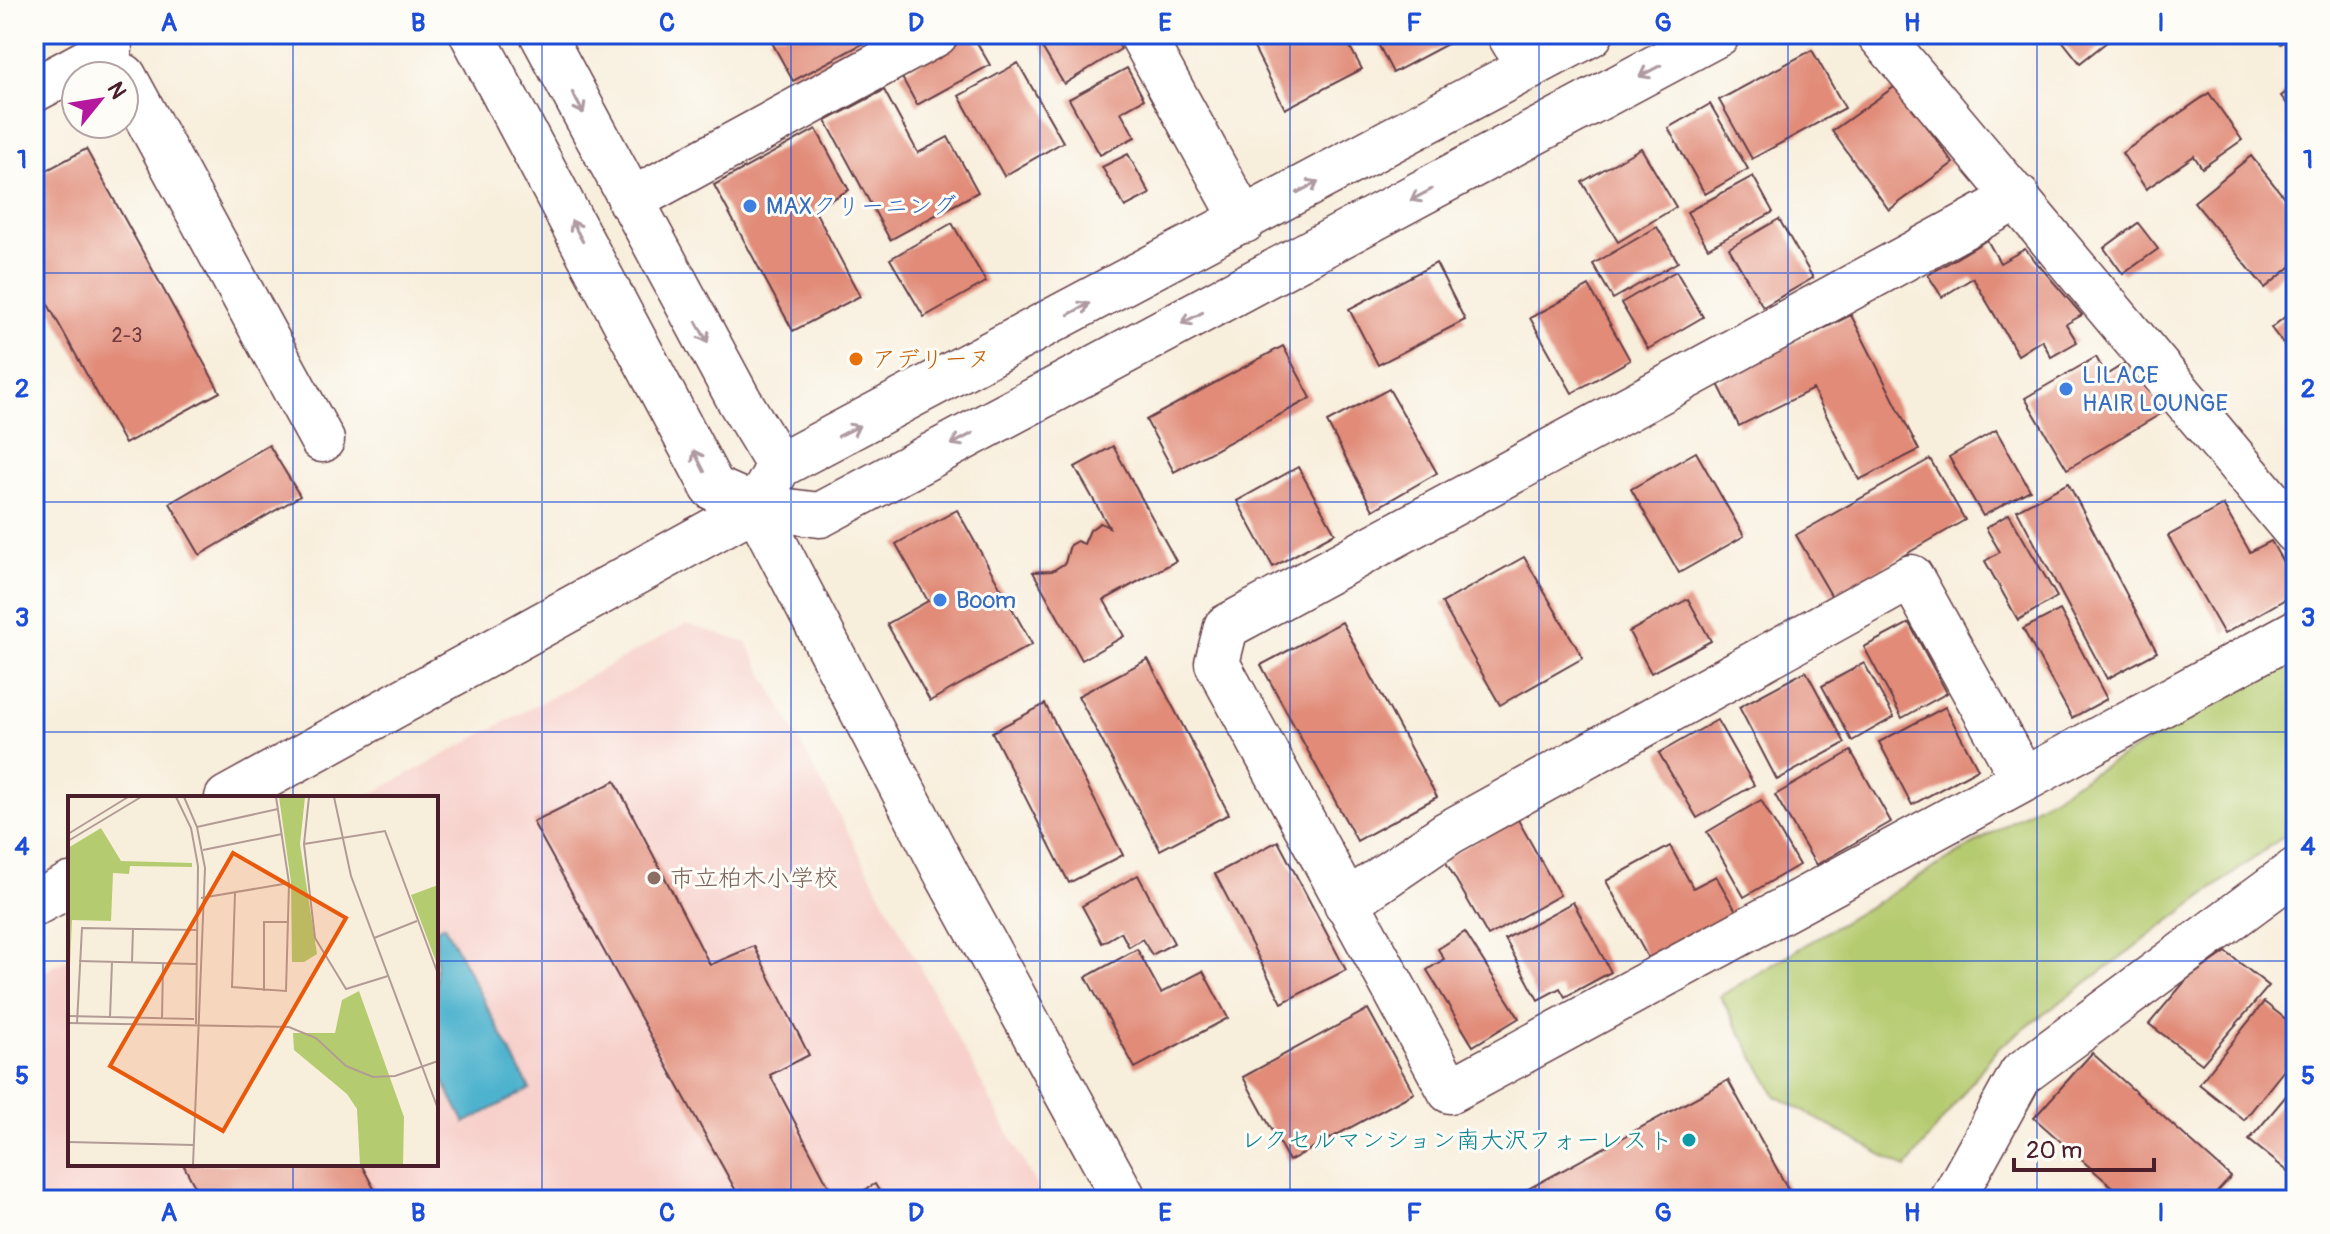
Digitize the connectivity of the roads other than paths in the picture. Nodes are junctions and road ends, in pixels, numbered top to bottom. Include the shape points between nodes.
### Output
1 (472, 34) edge
2 (542, 34) edge
3 (936, 34) edge
4 (1141, 34) edge
5 (1591, 34) edge
6 (1718, 34) edge
7 (1879, 34) edge
8 (1519, 51) edge
9 (115, 59) edge
10 (34, 90) edge
11 (2018, 197) junction
12 (630, 201) junction
13 (1244, 221) junction
14 (322, 440) dead end
15 (779, 466) junction
16 (756, 507) junction
17 (2296, 532) edge
18 (2296, 632) edge
19 (2023, 779) junction
20 (231, 796) edge
21 (2296, 870) edge
22 (68, 886) edge
23 (1346, 903) junction
24 (34, 904) edge
25 (1125, 1200) edge
26 (1952, 1200) edge

16 -> 1 street via 713,488
2 -> 12 street
3 - 12 street
4 - 13 street
5 - 8 street
6 -> 16 street via 820,515
7 - 11 street
13 -> 8 street
9 - 10 street
9 - 14 street
11 - 17 street
11 - 23 street via 1226,627 1217,663
12 -> 15 street
15 -> 13 street
15 - 16 street
16 - 20 street
16 - 25 street via 947,875
18 - 19 street
19 - 23 street via 1450,1091
19 - 23 street via 1911,577 1448,833
21 - 26 street via 2021,1074
22 - 24 street

